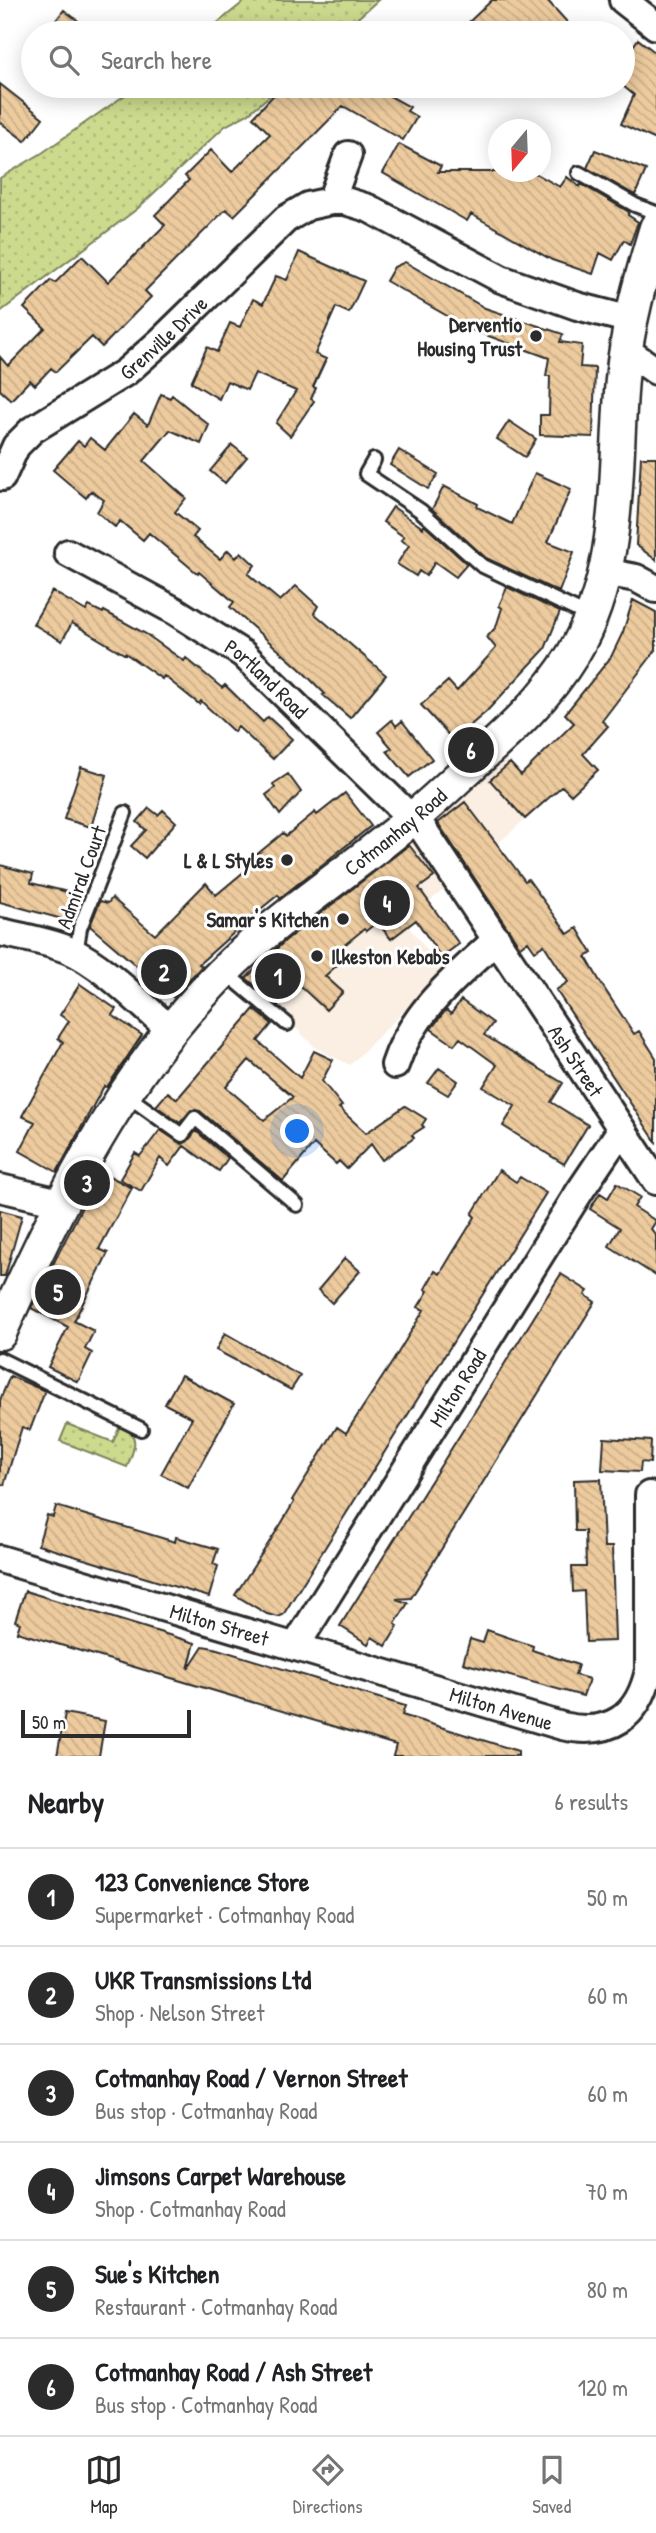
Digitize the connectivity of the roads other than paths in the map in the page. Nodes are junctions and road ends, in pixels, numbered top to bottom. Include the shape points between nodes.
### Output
1 (623, 0) edge
2 (656, 26) edge
3 (348, 155) dead end
4 (579, 173) dead end
5 (331, 201) junction
6 (656, 213) edge
7 (656, 228) edge
8 (650, 270) edge
9 (628, 335) junction
10 (656, 371) edge
11 (374, 460) dead end
12 (0, 476) edge
13 (68, 553) dead end
14 (605, 572) junction
15 (656, 589) edge
16 (591, 617) junction
17 (125, 813) dead end
18 (413, 818) junction
19 (0, 932) edge
20 (497, 939) junction
21 (76, 954) junction
22 (223, 971) junction
23 (287, 1024) dead end
24 (172, 1031) junction
25 (395, 1065) dead end
26 (125, 1094) junction
27 (621, 1130) junction
28 (656, 1181) edge
29 (0, 1188) edge
30 (60, 1202) junction
31 (297, 1205) dead end
32 (0, 1333) edge
33 (0, 1359) edge
34 (141, 1429) dead end
35 (644, 1495) edge
36 (0, 1559) edge
37 (295, 1647) junction
38 (440, 1690) joint

1 - 2 street
3 - 5 street
4 - 6 lane
5 - 9 street, Grenville Drive via 379,212 464,261 517,286 577,306
5 - 12 street, Grenville Drive via 308,206 275,228 126,372 32,430 16,446
7 - 8 street, Cotmanhay Road
8 - 9 street, Cotmanhay Road
9 - 10 street
9 - 14 street, Cotmanhay Road
11 - 16 lane via 366,474 421,511 481,565
13 - 18 street, Portland Road via 102,562 243,654
14 - 15 street via 636,578
14 - 16 street, Cotmanhay Road
16 - 18 street, Cotmanhay Road via 562,671 533,708
17 - 21 lane, Admiral Court via 80,928
18 - 20 street, Ash Street
18 - 22 street, Cotmanhay Road
19 - 21 street
20 - 25 street via 429,1006 406,1037
20 - 27 street, Ash Street
21 - 24 street
22 - 23 lane
22 - 24 street, Cotmanhay Road
24 - 26 street, Cotmanhay Road
26 - 30 street, Cotmanhay Road
26 - 31 lane via 182,1135 195,1118
27 - 28 street, Ash Street
27 - 37 street, Milton Road
29 - 30 street
30 - 32 street, Cotmanhay Road
33 - 34 lane
35 - 38 street, Milton Avenue via 649,1670 641,1697 625,1716 605,1727 578,1730
36 - 37 street, Milton Street
37 - 38 street, Milton Street

